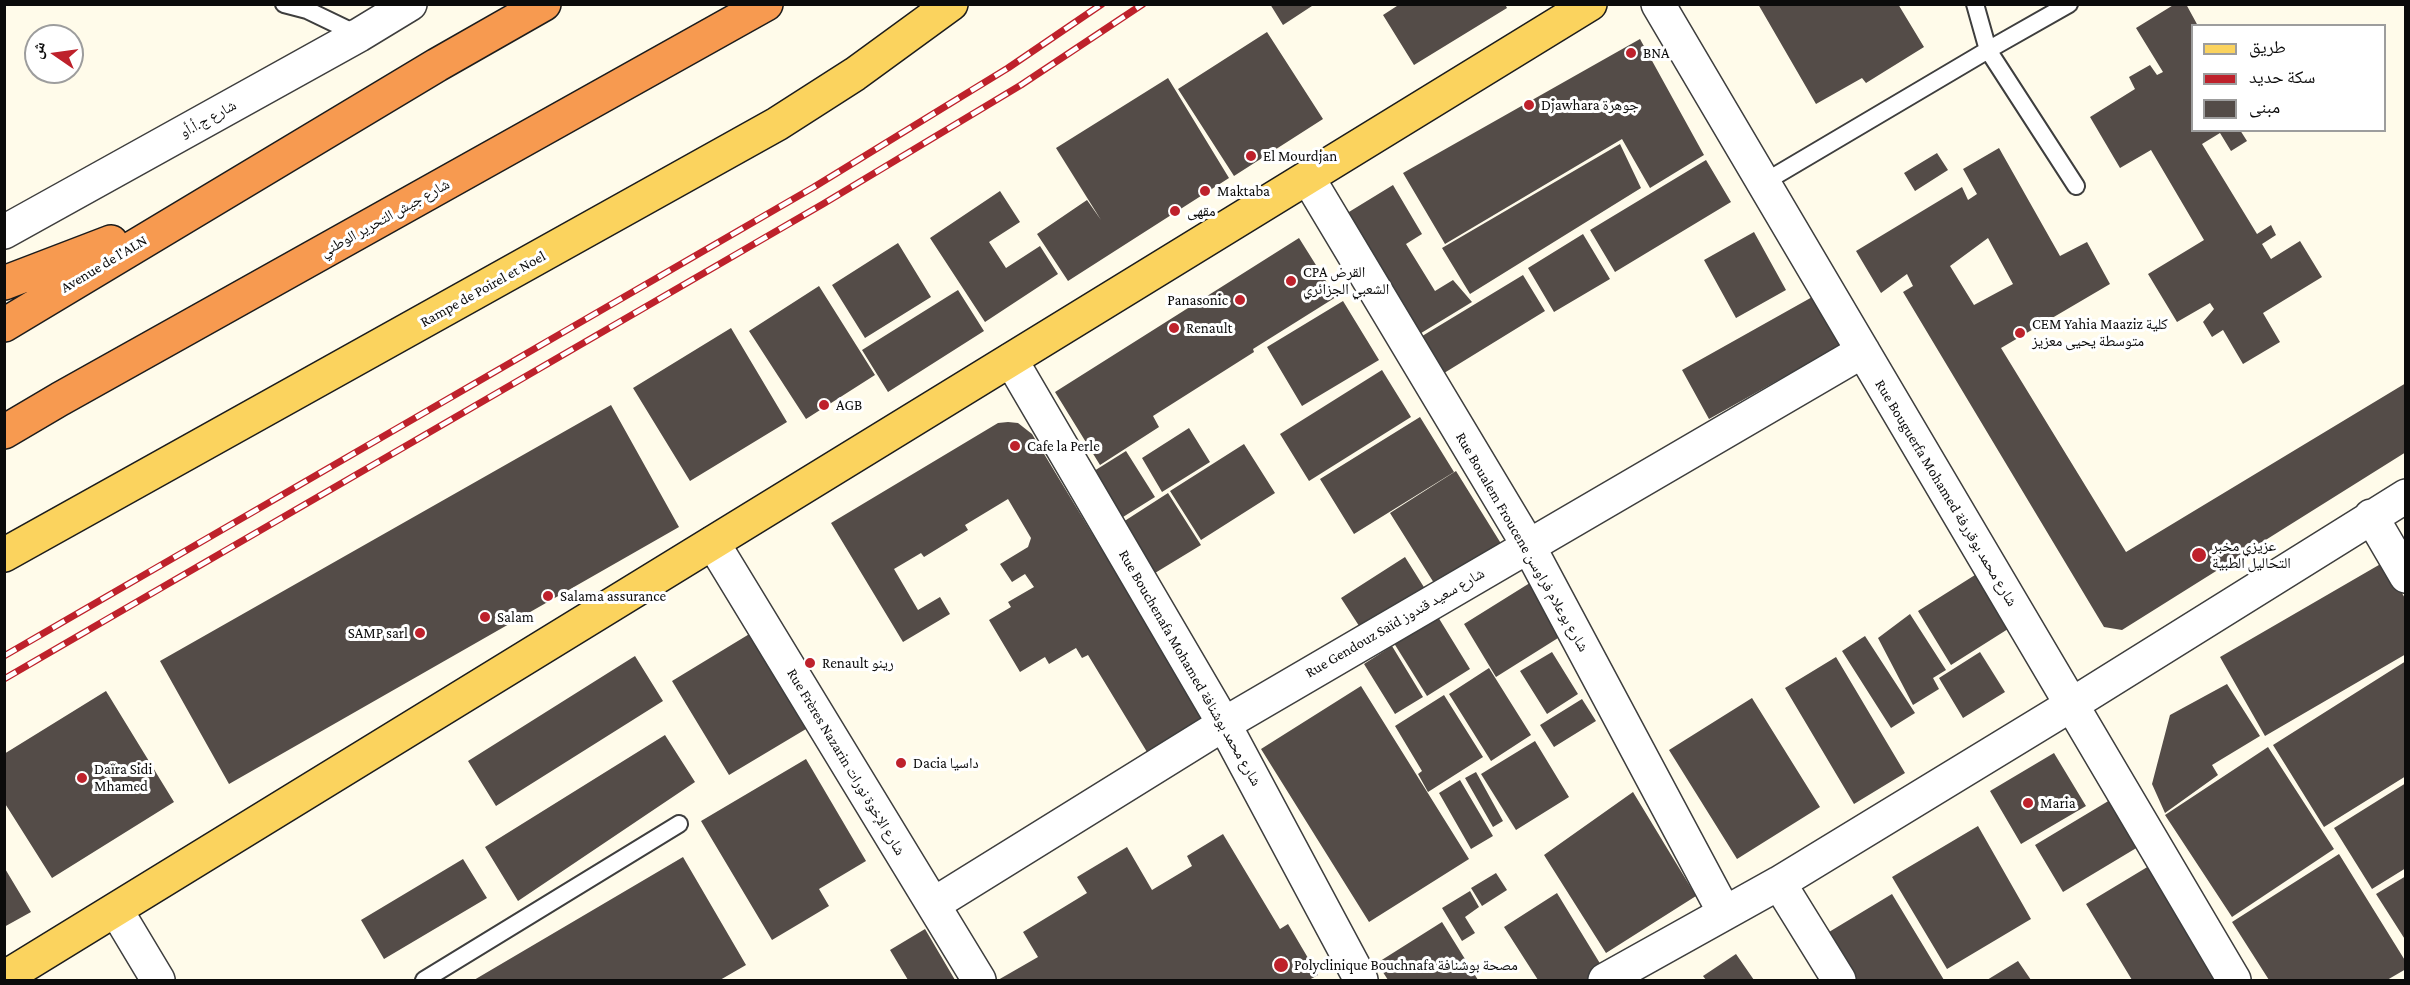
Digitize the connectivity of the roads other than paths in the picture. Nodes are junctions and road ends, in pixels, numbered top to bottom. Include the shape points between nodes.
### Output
1 (284, 4) edge
2 (410, 4) edge
3 (543, 4) edge
4 (766, 4) edge
5 (951, 4) edge
6 (1590, 4) edge
7 (1658, 4) edge
8 (1974, 4) edge
9 (2069, 4) edge
10 (360, 35) junction
11 (1988, 50) junction
12 (1308, 178) junction
13 (1763, 183) junction
14 (2076, 186) dead end
15 (204, 205) junction
16 (4, 232) edge
17 (4, 283) edge
18 (4, 325) edge
19 (1863, 351) junction
20 (1011, 360) junction
21 (4, 432) edge
22 (2406, 496) edge
23 (2371, 516) junction
24 (713, 543) junction
25 (1528, 545) junction
26 (4, 555) edge
27 (2406, 576) edge
28 (2071, 705) junction
29 (1224, 724) junction
30 (679, 824) dead end
31 (1779, 883) junction
32 (934, 904) junction
33 (116, 910) junction
34 (1724, 912) junction
35 (4, 978) edge
36 (1611, 979) edge
37 (158, 981) edge
38 (424, 981) edge
39 (979, 981) edge
40 (1361, 981) edge
41 (1839, 981) edge
42 (2235, 981) edge

1 - 10 lane via 307,10
2 - 10 street, شارع ج.أ.أو
3 - 15 highway
4 - 21 highway, شارع جيش التحرير الوطني
5 - 26 main road, Rampe de Poirel et Noel via 855,74 767,130
6 - 12 main road
7 - 13 street, Rue Bouguerfa Mohamed شارع محمد بوقررفة
8 - 11 lane
9 - 11 lane
10 - 16 street, شارع ج.أ.أو
11 - 13 lane
11 - 14 lane
12 - 20 main road
12 - 25 street, Rue Boualem Froucene شارع بوعلام فراوسن
13 - 19 street, Rue Bouguerfa Mohamed شارع محمد بوقررفة
15 - 17 highway
15 - 18 highway, Avenue de l'ALN
19 - 25 street, Rue Gendouz Saïd شارع سعيد قندوز
19 - 28 street, Rue Bouguerfa Mohamed شارع محمد بوقررفة
20 - 24 main road
20 - 29 street, Rue Bouchenafa Mohamed شارع محمد بوشنافة
22 - 23 street
23 - 27 street
23 - 28 street
24 - 32 street, Rue Frères Nazarin شارع الإخوة نورات
24 - 33 main road
25 - 29 street, Rue Gendouz Saïd شارع سعيد قندوز
25 - 34 street, Rue Boualem Froucene شارع بوعلام فراوسن
28 - 31 street
28 - 42 street, Rue Bouguerfa Mohamed شارع محمد بوقررفة
29 - 32 street, Rue Gendouz Saïd شارع سعيد قندوز
29 - 40 street, Rue Bouchenafa Mohamed شارع محمد بوشنافة
30 - 38 lane
31 - 34 street
31 - 41 street
32 - 39 street, Rue Frères Nazarin شارع الإخوة نورات
33 - 35 main road
33 - 37 street
34 - 36 street

